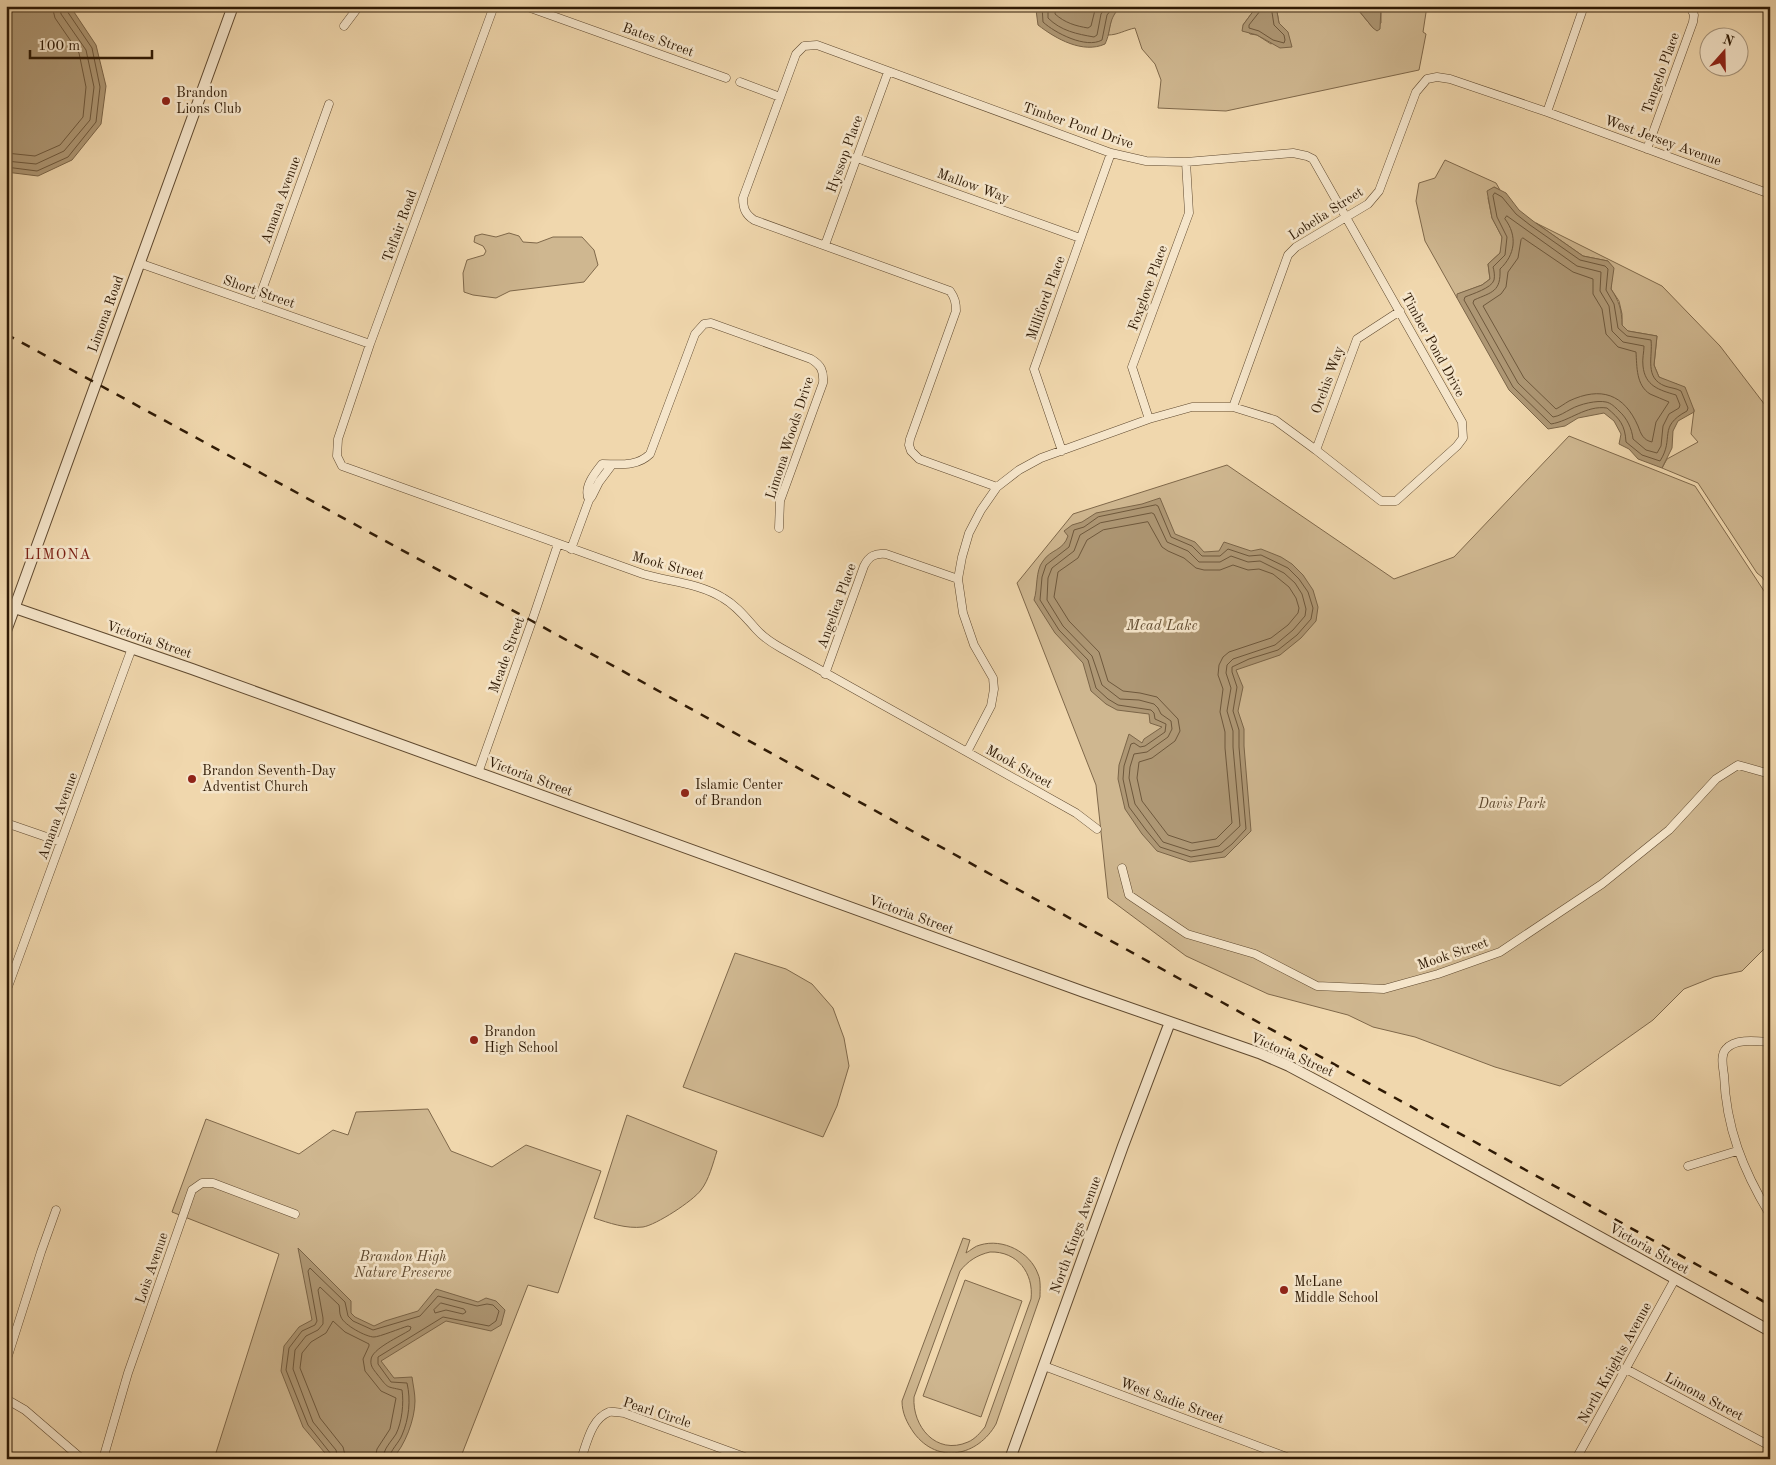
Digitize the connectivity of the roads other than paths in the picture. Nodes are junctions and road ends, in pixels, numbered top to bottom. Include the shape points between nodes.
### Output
1 (233, 6) edge
2 (359, 6) edge
3 (494, 6) edge
4 (525, 6) edge
5 (1584, 6) edge
6 (1690, 6) edge
7 (344, 26) dead end
8 (888, 72) junction
9 (726, 78) dead end
10 (740, 82) dead end
11 (780, 97) junction
12 (328, 104) dead end
13 (1547, 112) junction
14 (1647, 149) junction
15 (1111, 153) junction
16 (857, 158) junction
17 (1186, 162) junction
18 (1770, 194) edge
19 (1345, 218) junction
20 (1080, 238) junction
21 (825, 245) junction
22 (139, 263) junction
23 (257, 304) junction
24 (1400, 311) junction
25 (370, 344) junction
26 (1232, 407) junction
27 (1149, 419) junction
28 (1316, 450) junction
29 (1062, 451) junction
30 (337, 456) joint
31 (997, 487) junction
32 (779, 528) dead end
33 (558, 544) junction
34 (571, 549) junction
35 (958, 579) junction
36 (10, 607) edge
37 (6, 631) edge
38 (132, 648) junction
39 (826, 674) junction
40 (967, 752) junction
41 (478, 773) junction
42 (1770, 774) edge
43 (6, 823) edge
44 (1097, 829) dead end
45 (61, 842) junction
46 (1122, 868) dead end
47 (6, 992) edge
48 (1170, 1022) junction
49 (1770, 1042) edge
50 (1737, 1151) junction
51 (1688, 1166) dead end
52 (56, 1210) dead end
53 (294, 1214) dead end
54 (1770, 1215) edge
55 (1675, 1279) junction
56 (1770, 1332) edge
57 (6, 1362) edge
58 (1044, 1366) junction
59 (1626, 1369) junction
60 (6, 1399) edge
61 (1770, 1446) edge
62 (1578, 1458) edge
63 (82, 1459) edge
64 (103, 1459) edge
65 (581, 1459) edge
66 (750, 1459) edge
67 (1010, 1459) edge
68 (1292, 1459) edge

1 - 22 street, Limona Road
2 - 7 street
3 - 25 street, Telfair Road
4 - 9 street, Bates Street
5 - 13 street
6 - 14 street, Tangelo Place via 1693,22
8 - 11 street, Timber Pond Drive via 810,44 796,54
8 - 15 street, Timber Pond Drive
8 - 16 street, Hyssop Place
10 - 11 street
11 - 21 street, Timber Pond Drive via 743,204 748,216 754,220
12 - 23 street, Amana Avenue
13 - 14 street, West Jersey Avenue
13 - 19 street, Lobelia Street via 1450,79 1427,79 1416,92 1379,192 1368,204
14 - 18 street, West Jersey Avenue
15 - 17 street, Timber Pond Drive via 1146,161
15 - 20 street, Milliford Place
16 - 20 street, Mallow Way
16 - 21 street, Hyssop Place
17 - 19 street, Timber Pond Drive via 1293,154 1307,156 1317,164
17 - 27 street, Foxglove Place via 1189,212 1132,367
19 - 24 street, Timber Pond Drive
19 - 26 street, Lobelia Street via 1288,255
20 - 29 street, Milliford Place via 1034,369
21 - 31 street, Timber Pond Drive via 944,288 954,297 956,311 909,445 919,459
22 - 23 street, Short Street
22 - 36 street, Limona Road
23 - 25 street, Short Street
24 - 28 street, Orchis Way via 1357,339
24 - 28 street, Timber Pond Drive via 1462,422 1463,438 1396,501 1381,501
25 - 30 street, Telfair Road via 338,439
26 - 27 street, Timber Pond Drive via 1192,407
26 - 28 street, Timber Pond Drive via 1275,420
27 - 29 street, Timber Pond Drive
29 - 31 street, Timber Pond Drive via 1019,470
30 - 33 street, Mook Street via 342,466
31 - 35 street, Timber Pond Drive via 969,533
32 - 34 street, Limona Woods Drive via 780,501 823,383 822,369 811,359 711,323 704,324 695,334 650,454 640,462 602,464 587,492 589,500
33 - 34 street, Mook Street
33 - 41 street, Meade Street
34 - 39 street, Mook Street via 643,574 708,590 742,612 768,640
35 - 39 street, Angelica Place via 886,554 872,556 864,566
35 - 40 street via 968,628 993,678 994,690 991,706
36 - 37 street, Limona Road
36 - 38 street, Victoria Street
38 - 41 street, Victoria Street
38 - 45 street, Amana Avenue
39 - 40 street, Mook Street
40 - 44 street, Mook Street via 1076,813
41 - 48 street, Victoria Street
42 - 46 street, Mook Street via 1738,765 1716,779 1669,830 1602,884 1500,952 1384,989 1317,986 1255,954 1188,934 1129,895
43 - 45 street
45 - 47 street, Amana Avenue
48 - 55 street, Victoria Street via 1259,1053 1304,1073
48 - 58 street, North Kings Avenue
49 - 50 street via 1734,1043 1725,1049 1722,1056 1724,1096
50 - 51 street
50 - 54 street via 1751,1184
52 - 57 street
53 - 64 street, Lois Avenue via 212,1183 202,1183 192,1190 128,1373
55 - 56 street, Victoria Street
55 - 59 street, North Knights Avenue
58 - 67 street, North Kings Avenue
58 - 68 street, West Sadie Street
59 - 61 street, Limona Street
59 - 62 street, North Knights Avenue
60 - 63 street via 25,1410
65 - 66 street, Pearl Circle via 593,1426 610,1412 624,1413

